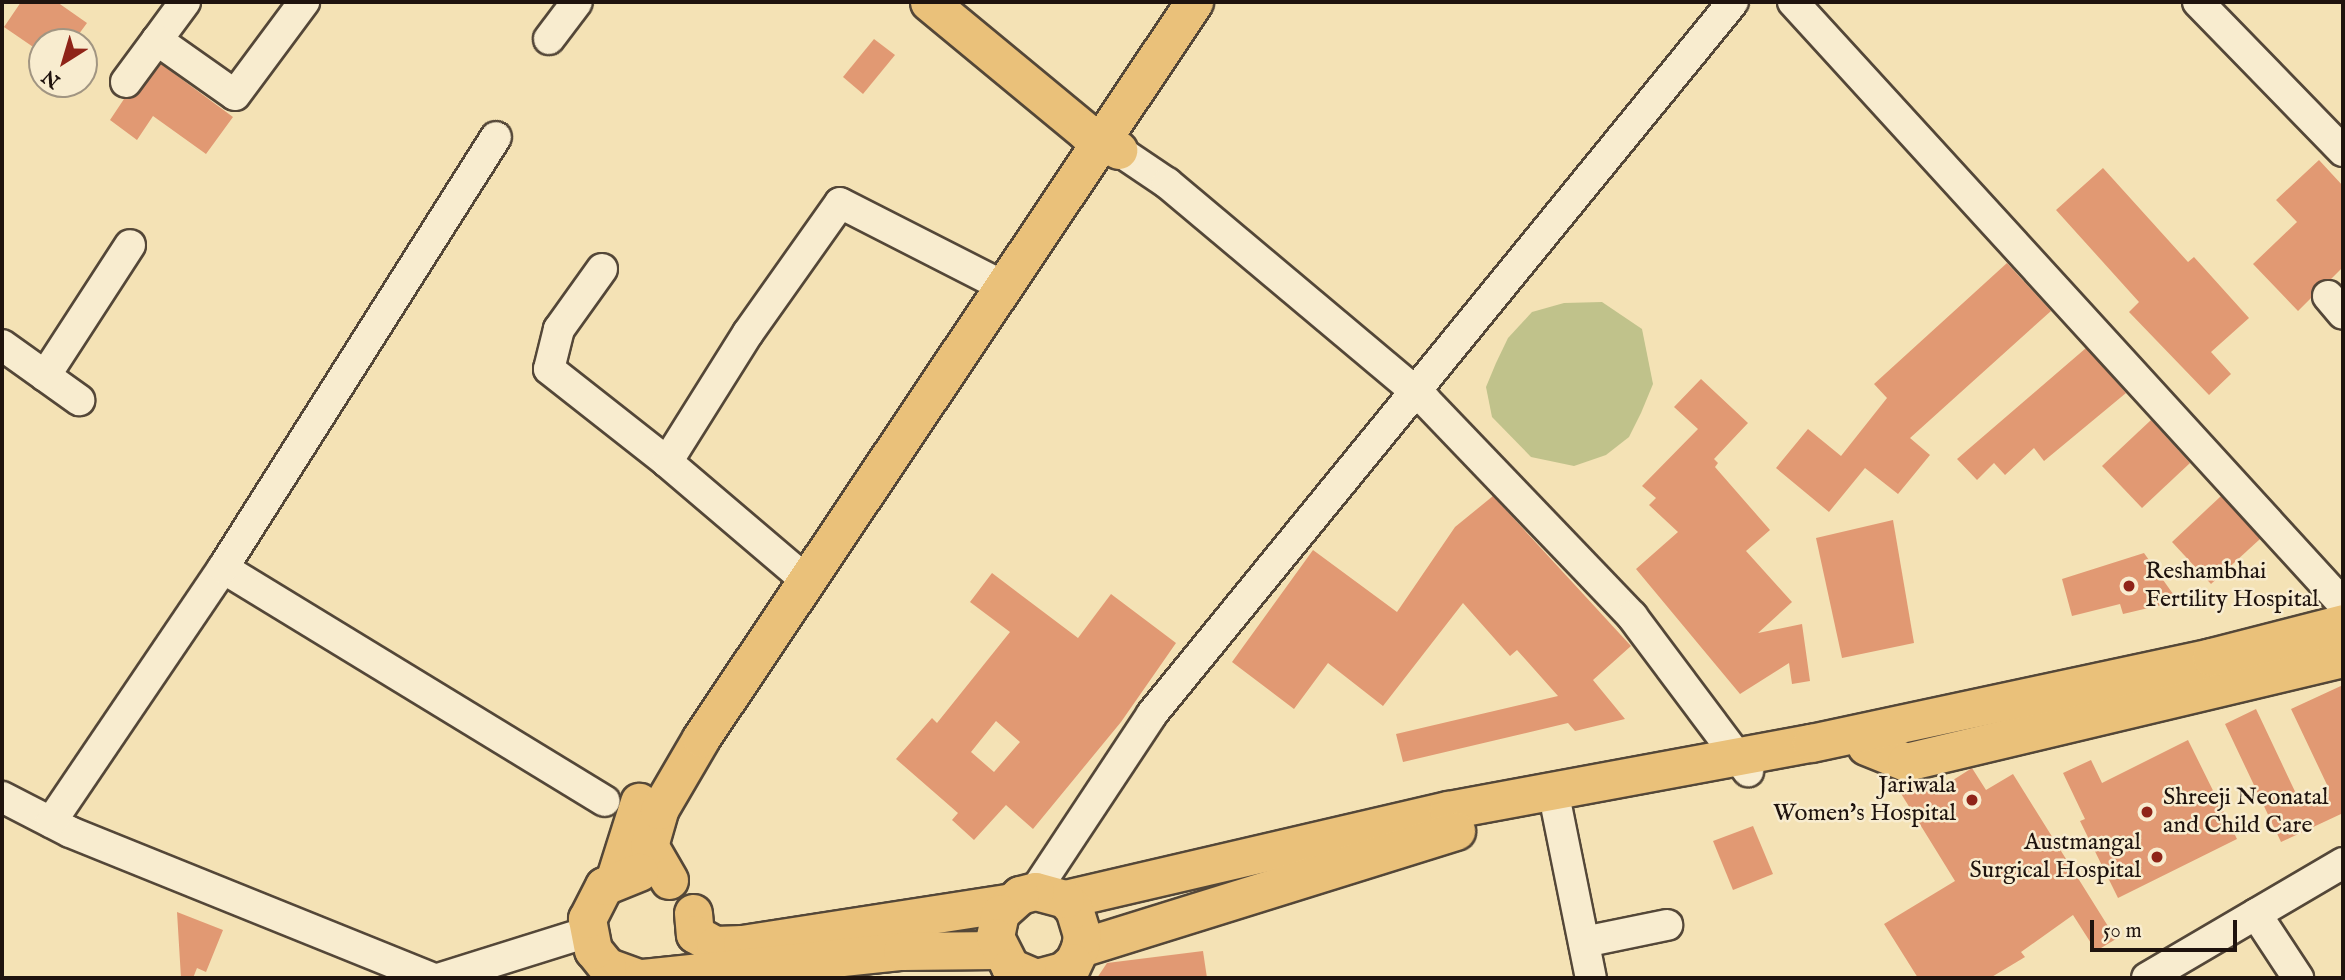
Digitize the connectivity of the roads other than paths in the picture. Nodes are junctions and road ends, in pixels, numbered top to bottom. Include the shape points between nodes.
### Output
1 (184, 2) edge
2 (304, 2) edge
3 (577, 2) edge
4 (929, 2) edge
5 (949, 2) edge
6 (1172, 2) edge
7 (1194, 2) edge
8 (1732, 2) edge
9 (1793, 2) edge
10 (2198, 2) edge
11 (549, 39) dead end
12 (157, 40) junction
13 (126, 82) dead end
14 (1100, 136) junction
15 (496, 137) dead end
16 (2343, 151) edge
17 (130, 245) dead end
18 (602, 269) dead end
19 (989, 279) junction
20 (2, 345) edge
21 (45, 376) junction
22 (1416, 392) junction
23 (79, 400) dead end
24 (667, 462) junction
25 (223, 568) junction
26 (794, 570) junction
27 (2343, 604) edge
28 (2343, 623) edge
29 (2343, 639) edge
30 (2343, 658) edge
31 (1866, 746) junction
32 (1742, 763) junction
33 (2, 797) edge
34 (604, 801) dead end
35 (1557, 810) junction
36 (51, 822) junction
37 (2343, 863) edge
38 (615, 878) junction
39 (670, 880) junction
40 (1036, 898) junction
41 (693, 913) junction
42 (2256, 914) junction
43 (1667, 925) dead end
44 (587, 932) junction
45 (1584, 942) junction
46 (1073, 963) edge
47 (1005, 965) edge
48 (646, 977) edge
49 (432, 978) edge
50 (441, 978) edge
51 (1591, 978) edge
52 (2147, 978) edge
53 (2298, 978) edge

1 - 12 street
2 - 12 street via 235,95
3 - 11 street
4 - 14 main road
5 - 14 main road
6 - 14 main road
7 - 14 main road
8 - 22 street
9 - 27 street
10 - 16 street
12 - 13 street
14 - 19 main road
14 - 22 street via 1167,183
14 - 39 main road via 666,798 649,846
15 - 25 street
17 - 21 street
18 - 24 street via 559,329 549,369
19 - 24 street via 840,203 748,333
19 - 26 main road
20 - 21 street
21 - 23 street
22 - 32 street via 1632,616
22 - 40 street via 1152,714
24 - 26 street
25 - 34 street
25 - 36 street
26 - 38 main road via 639,801
28 - 32 main road
29 - 31 main road via 2214,672
30 - 31 main road via 1906,762
31 - 32 main road
32 - 35 main road
32 - 40 main road via 1448,810
33 - 36 street
35 - 45 street
35 - 46 main road via 1453,832
36 - 49 street
37 - 42 street
38 - 39 main road via 641,872
38 - 44 main road via 593,901
39 - 41 main road via 683,892
40 - 41 main road via 715,945 695,934
40 - 46 main road via 1080,921
40 - 47 main road via 996,925
41 - 48 main road via 690,946 680,961
42 - 52 street
42 - 53 street
43 - 45 street
44 - 48 main road via 593,950 607,967
44 - 50 street
45 - 51 street
46 - 47 main road via 1063,971 1036,978
47 - 48 main road via 902,951

